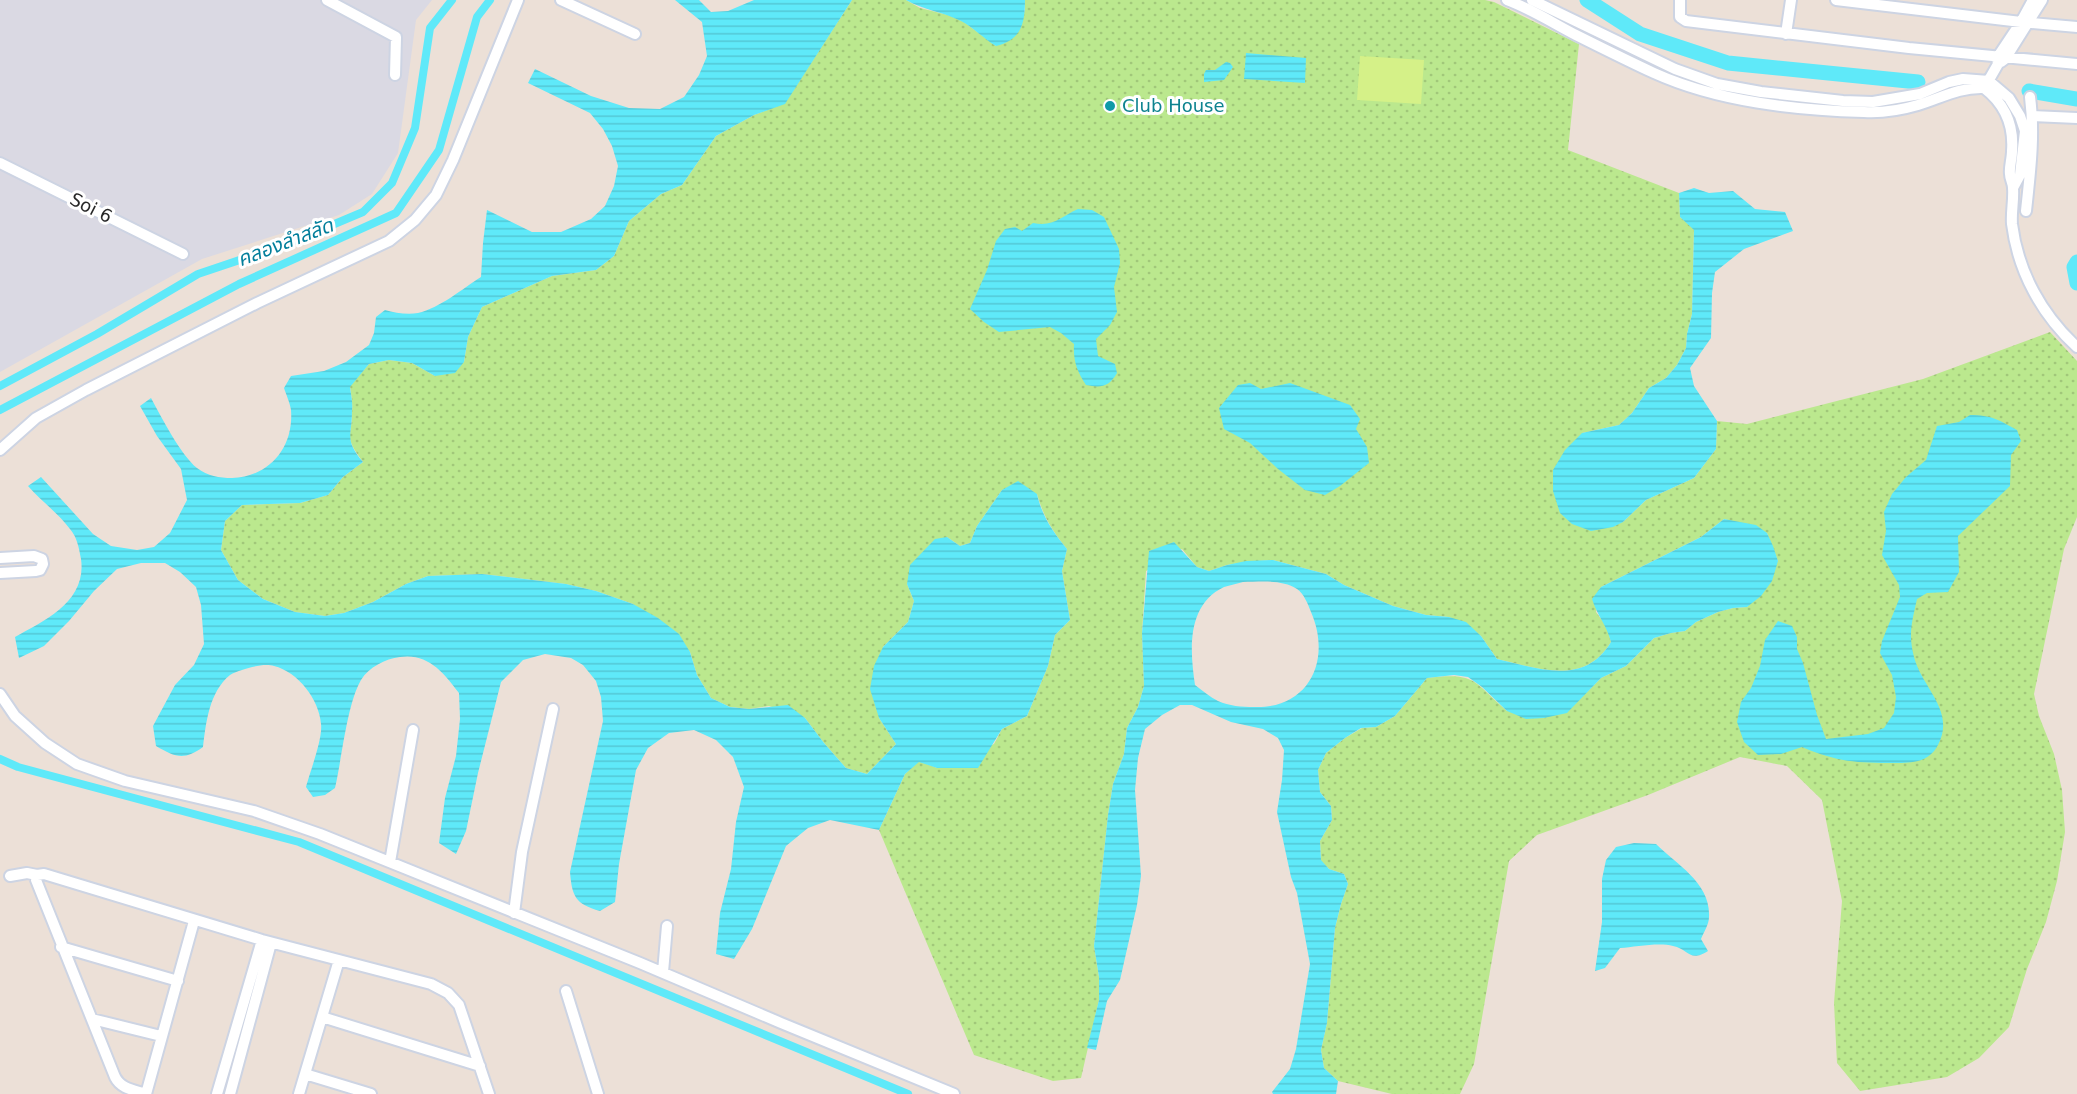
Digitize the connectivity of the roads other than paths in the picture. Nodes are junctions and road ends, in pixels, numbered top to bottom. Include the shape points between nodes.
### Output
1 (327, 0) edge
2 (518, 0) edge
3 (561, 0) edge
4 (1507, 0) edge
5 (1532, 0) edge
6 (1680, 0) edge
7 (1791, 0) edge
8 (1836, 0) edge
9 (2033, 0) edge
10 (2042, 0) edge
11 (2025, 23) junction
12 (2077, 27) edge
13 (634, 34) dead end
14 (1786, 34) junction
15 (2000, 60) junction
16 (2077, 64) edge
17 (394, 75) dead end
18 (1986, 84) junction
19 (2030, 97) dead end
20 (2032, 116) junction
21 (2077, 118) edge
22 (0, 163) edge
23 (2012, 203) junction
24 (183, 254) dead end
25 (2077, 347) edge
26 (0, 450) edge
27 (0, 558) edge
28 (0, 573) edge
29 (0, 694) edge
30 (553, 709) dead end
31 (412, 730) dead end
32 (390, 862) junction
33 (37, 875) junction
34 (10, 876) dead end
35 (514, 913) junction
36 (194, 921) junction
37 (667, 926) dead end
38 (267, 942) junction
39 (62, 947) junction
40 (339, 960) junction
41 (663, 972) junction
42 (178, 981) junction
43 (566, 991) dead end
44 (322, 1017) junction
45 (92, 1018) junction
46 (161, 1036) junction
47 (480, 1066) junction
48 (305, 1074) junction
49 (146, 1094) edge
50 (217, 1094) edge
51 (230, 1094) edge
52 (299, 1094) edge
53 (371, 1094) edge
54 (489, 1094) edge
55 (598, 1094) edge
56 (954, 1094) edge

1 - 17 street via 396,38
2 - 26 street via 453,160 436,195 415,220 389,241 86,390 36,418
3 - 13 street
4 - 18 street via 1655,73 1732,98 1871,112 1918,105 1959,89
5 - 18 street via 1676,69 1717,84 1753,91 1873,102 1920,94 1949,82
6 - 14 street via 1680,17 1686,21
7 - 14 street
8 - 11 street
9 - 11 street
10 - 11 street
11 - 12 street
11 - 15 street
14 - 15 street
15 - 16 street
15 - 18 street
18 - 23 street via 2009,118 2013,140
19 - 20 street
20 - 21 street
20 - 23 street via 2027,208
22 - 24 street, Soi 6
23 - 25 street via 2017,246 2030,284 2052,321
27 - 28 street via 34,556 44,564 36,572
29 - 32 street via 15,716 77,764 125,781 274,817
30 - 35 street via 522,852
31 - 32 street
32 - 35 street
33 - 34 street
33 - 36 street
33 - 39 street
35 - 41 street
36 - 38 street
36 - 42 street
37 - 41 street
38 - 40 street
38 - 50 street
38 - 51 street
39 - 42 street
39 - 45 street
40 - 44 street
40 - 47 street via 431,984 448,993 459,1005
41 - 56 street
42 - 46 street
43 - 55 street
44 - 47 street
44 - 48 street
45 - 46 street
45 - 49 street via 118,1083
46 - 49 street
47 - 54 street
48 - 52 street
48 - 53 street

